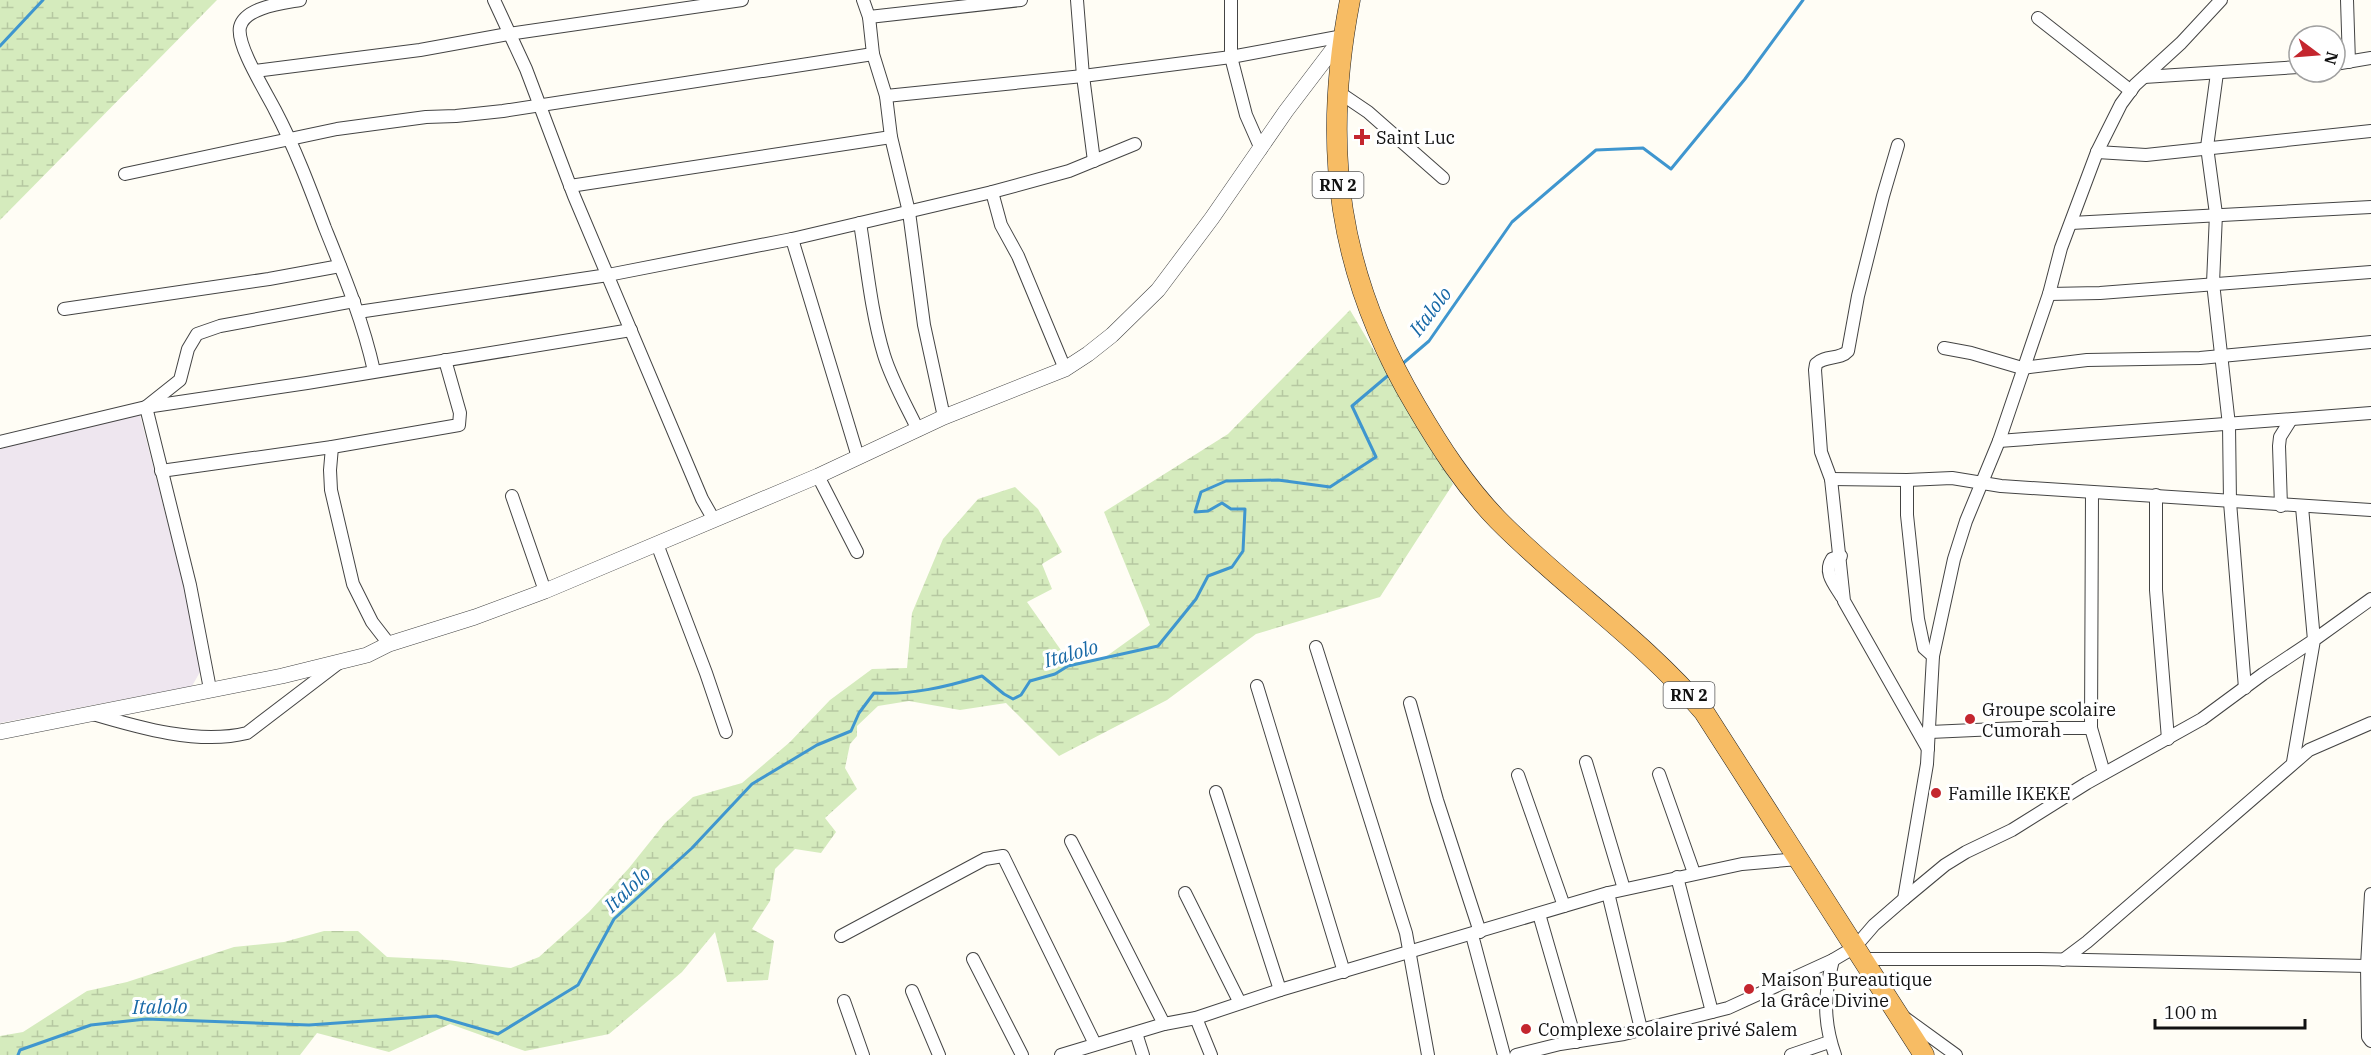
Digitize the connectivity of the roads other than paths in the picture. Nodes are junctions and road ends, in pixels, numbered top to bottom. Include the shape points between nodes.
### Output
1 (300, 0) edge
2 (494, 0) edge
3 (742, 0) edge
4 (863, 0) edge
5 (1021, 0) edge
6 (1077, 0) edge
7 (1231, 0) edge
8 (1350, 0) edge
9 (2222, 0) edge
10 (2347, 0) edge
11 (869, 17) junction
12 (2038, 18) dead end
13 (508, 34) junction
14 (1343, 36) junction
15 (873, 54) junction
16 (1231, 57) junction
17 (2371, 58) edge
18 (2349, 62) joint
19 (2287, 68) edge
20 (255, 71) junction
21 (2217, 73) junction
22 (1083, 76) junction
23 (2144, 77) junction
24 (2131, 90) junction
25 (1337, 91) junction
26 (886, 96) junction
27 (540, 105) junction
28 (2371, 131) edge
29 (891, 137) junction
30 (290, 140) junction
31 (1135, 144) dead end
32 (1898, 145) dead end
33 (2207, 147) junction
34 (1261, 149) junction
35 (2097, 152) junction
36 (1094, 161) junction
37 (125, 174) dead end
38 (1443, 178) dead end
39 (570, 186) junction
40 (992, 192) junction
41 (2371, 207) edge
42 (909, 212) junction
43 (2216, 214) junction
44 (860, 223) junction
45 (2071, 223) junction
46 (792, 238) junction
47 (340, 266) junction
48 (2371, 272) edge
49 (608, 275) junction
50 (2214, 283) junction
51 (2049, 294) junction
52 (356, 306) junction
53 (64, 309) dead end
54 (631, 330) junction
55 (2371, 342) edge
56 (1944, 348) dead end
57 (2221, 355) junction
58 (445, 360) junction
59 (2022, 368) junction
60 (1065, 369) junction
61 (374, 371) junction
62 (146, 407) junction
63 (2371, 413) edge
64 (944, 417) junction
65 (2290, 421) junction
66 (2229, 425) junction
67 (918, 430) junction
68 (1999, 441) junction
69 (0, 442) edge
70 (332, 447) junction
71 (858, 457) junction
72 (161, 471) junction
73 (818, 476) junction
74 (1831, 479) junction
75 (1907, 480) junction
76 (1983, 483) junction
77 (2092, 492) junction
78 (2156, 495) junction
79 (512, 496) dead end
80 (2230, 502) junction
81 (2281, 506) junction
82 (2302, 507) junction
83 (2371, 510) edge
84 (714, 520) junction
85 (657, 544) junction
86 (857, 552) dead end
87 (545, 591) junction
88 (2371, 599) edge
89 (2314, 640) junction
90 (389, 644) junction
91 (1316, 647) dead end
92 (1933, 656) junction
93 (342, 661) junction
94 (1257, 686) dead end
95 (2245, 688) junction
96 (210, 689) junction
97 (1410, 703) dead end
98 (89, 713) junction
99 (2371, 723) edge
100 (2091, 728) junction
101 (0, 732) edge
102 (726, 732) dead end
103 (1930, 732) junction
104 (2168, 739) junction
105 (1928, 750) junction
106 (1586, 762) dead end
107 (2292, 762) junction
108 (2104, 773) junction
109 (1659, 774) dead end
110 (1518, 775) dead end
111 (1216, 792) dead end
112 (1071, 841) dead end
113 (1798, 859) junction
114 (1694, 873) junction
115 (1677, 877) junction
116 (1624, 889) junction
117 (1185, 893) dead end
118 (1608, 893) junction
119 (2371, 894) edge
120 (1904, 899) junction
121 (1564, 906) junction
122 (1539, 914) junction
123 (1476, 933) junction
124 (841, 936) dead end
125 (1411, 953) junction
126 (1859, 953) junction
127 (973, 959) dead end
128 (1833, 960) junction
129 (2063, 960) junction
130 (2367, 966) junction
131 (1344, 972) junction
132 (1280, 990) junction
133 (912, 991) dead end
134 (844, 1001) dead end
135 (1240, 1003) junction
136 (1712, 1012) junction
137 (1897, 1012) junction
138 (1196, 1018) junction
139 (1164, 1024) junction
140 (1641, 1029) junction
141 (1136, 1033) junction
142 (1576, 1041) junction
143 (2371, 1041) edge
144 (1829, 1042) junction
145 (1095, 1044) junction
146 (863, 1055) edge
147 (939, 1055) edge
148 (1022, 1055) edge
149 (1061, 1055) edge
150 (1143, 1055) edge
151 (1211, 1055) edge
152 (1428, 1055) edge
153 (1504, 1055) edge
154 (1516, 1055) edge
155 (1791, 1055) edge
156 (1835, 1055) edge
157 (1924, 1055) edge
158 (1956, 1055) edge

1 - 20 street via 257,10 240,24 243,44
2 - 13 street
3 - 13 street
4 - 11 street
5 - 11 street
6 - 22 street
7 - 16 street
8 - 14 highway, RN 2
9 - 23 street
10 - 18 street
11 - 15 street
12 - 24 street
13 - 20 street via 420,50
13 - 27 street
14 - 16 street
14 - 25 highway, RN 2
14 - 34 street
15 - 26 street
15 - 27 street
16 - 22 street
16 - 34 street via 1246,115
17 - 18 street
19 - 21 street
20 - 30 street
21 - 23 street
21 - 33 street
22 - 26 street
22 - 36 street
23 - 24 street
24 - 35 street
25 - 38 street via 1368,112
25 - 113 highway, RN 2 via 1342,215 1355,272 1400,381 1449,461 1497,519 1658,663 1704,712
26 - 29 street
27 - 30 street via 337,129
27 - 39 street
28 - 33 street
29 - 39 street
29 - 42 street
30 - 37 street
30 - 47 street
31 - 36 street
32 - 74 street via 1858,296 1848,351 1816,364 1821,452
33 - 35 street via 2146,156
33 - 43 street
34 - 60 street via 1158,290 1112,336
35 - 45 street
36 - 40 street
39 - 49 street
40 - 42 street
40 - 60 street via 1001,225
41 - 43 street
42 - 44 street
42 - 64 street via 924,325
43 - 45 street
43 - 50 street
44 - 46 street
44 - 67 street via 884,356
45 - 51 street
46 - 49 street
46 - 71 street
47 - 52 street
47 - 53 street
48 - 50 street
49 - 52 street
49 - 54 street
50 - 51 street
50 - 57 street
51 - 59 street
52 - 61 street
52 - 62 street via 220,326 197,334 188,349 180,380
54 - 58 street
54 - 84 street
55 - 57 street
56 - 59 street
57 - 59 street via 2087,360
57 - 66 street
58 - 61 street
58 - 70 street via 460,413 459,425
59 - 68 street
60 - 64 street
61 - 62 street
62 - 69 street
62 - 72 street
63 - 65 street
64 - 67 street
65 - 66 street
65 - 81 street via 2278,446
66 - 68 street
66 - 80 street
67 - 71 street
68 - 76 street
70 - 72 street
70 - 90 street via 331,490 353,584 372,622
71 - 73 street
72 - 96 street via 190,585
73 - 84 street
73 - 86 street
74 - 75 street
74 - 105 street via 1844,601
75 - 76 street via 1952,478
75 - 92 street via 1918,619 1924,648
76 - 77 street
76 - 92 street via 1958,543
77 - 78 street
77 - 100 street
78 - 80 street
78 - 104 street via 2156,590
79 - 87 street
80 - 81 street
80 - 95 street
81 - 82 street
82 - 83 street
82 - 89 street
84 - 85 street
85 - 87 street
85 - 102 street
87 - 90 street
88 - 89 street
89 - 95 street
89 - 107 street
90 - 93 street
91 - 125 street
92 - 103 street
93 - 96 street
93 - 98 street via 247,733 236,736 168,733
94 - 131 street
95 - 104 street
96 - 98 street
97 - 123 street
98 - 101 street
99 - 107 street via 2315,746
100 - 103 street
100 - 108 street
103 - 105 street
104 - 108 street
105 - 120 street
106 - 116 street
107 - 129 street
108 - 120 street via 2012,830 1966,852
109 - 114 street
110 - 121 street
111 - 132 street
112 - 139 street
113 - 114 street
113 - 126 highway, RN 2
114 - 115 street
115 - 116 street
115 - 136 street
116 - 118 street
117 - 135 street
118 - 121 street
118 - 140 street
119 - 130 street
120 - 126 street via 1874,925
121 - 122 street
122 - 123 street
122 - 142 street
123 - 125 street
123 - 153 street
124 - 145 street via 985,858 1003,856
125 - 131 street
125 - 152 street
126 - 128 street
126 - 129 street
126 - 137 highway, RN 2
127 - 148 street
128 - 136 street
128 - 144 street via 1825,996
129 - 130 street
130 - 143 street via 2367,1037
131 - 132 street
132 - 135 street
133 - 147 street
134 - 146 street
135 - 138 street
136 - 140 street
137 - 157 highway, RN 2
137 - 158 street
138 - 139 street
138 - 151 street
139 - 141 street
140 - 142 street
141 - 145 street
141 - 150 street
142 - 154 street
144 - 155 street
144 - 156 street
145 - 149 street

